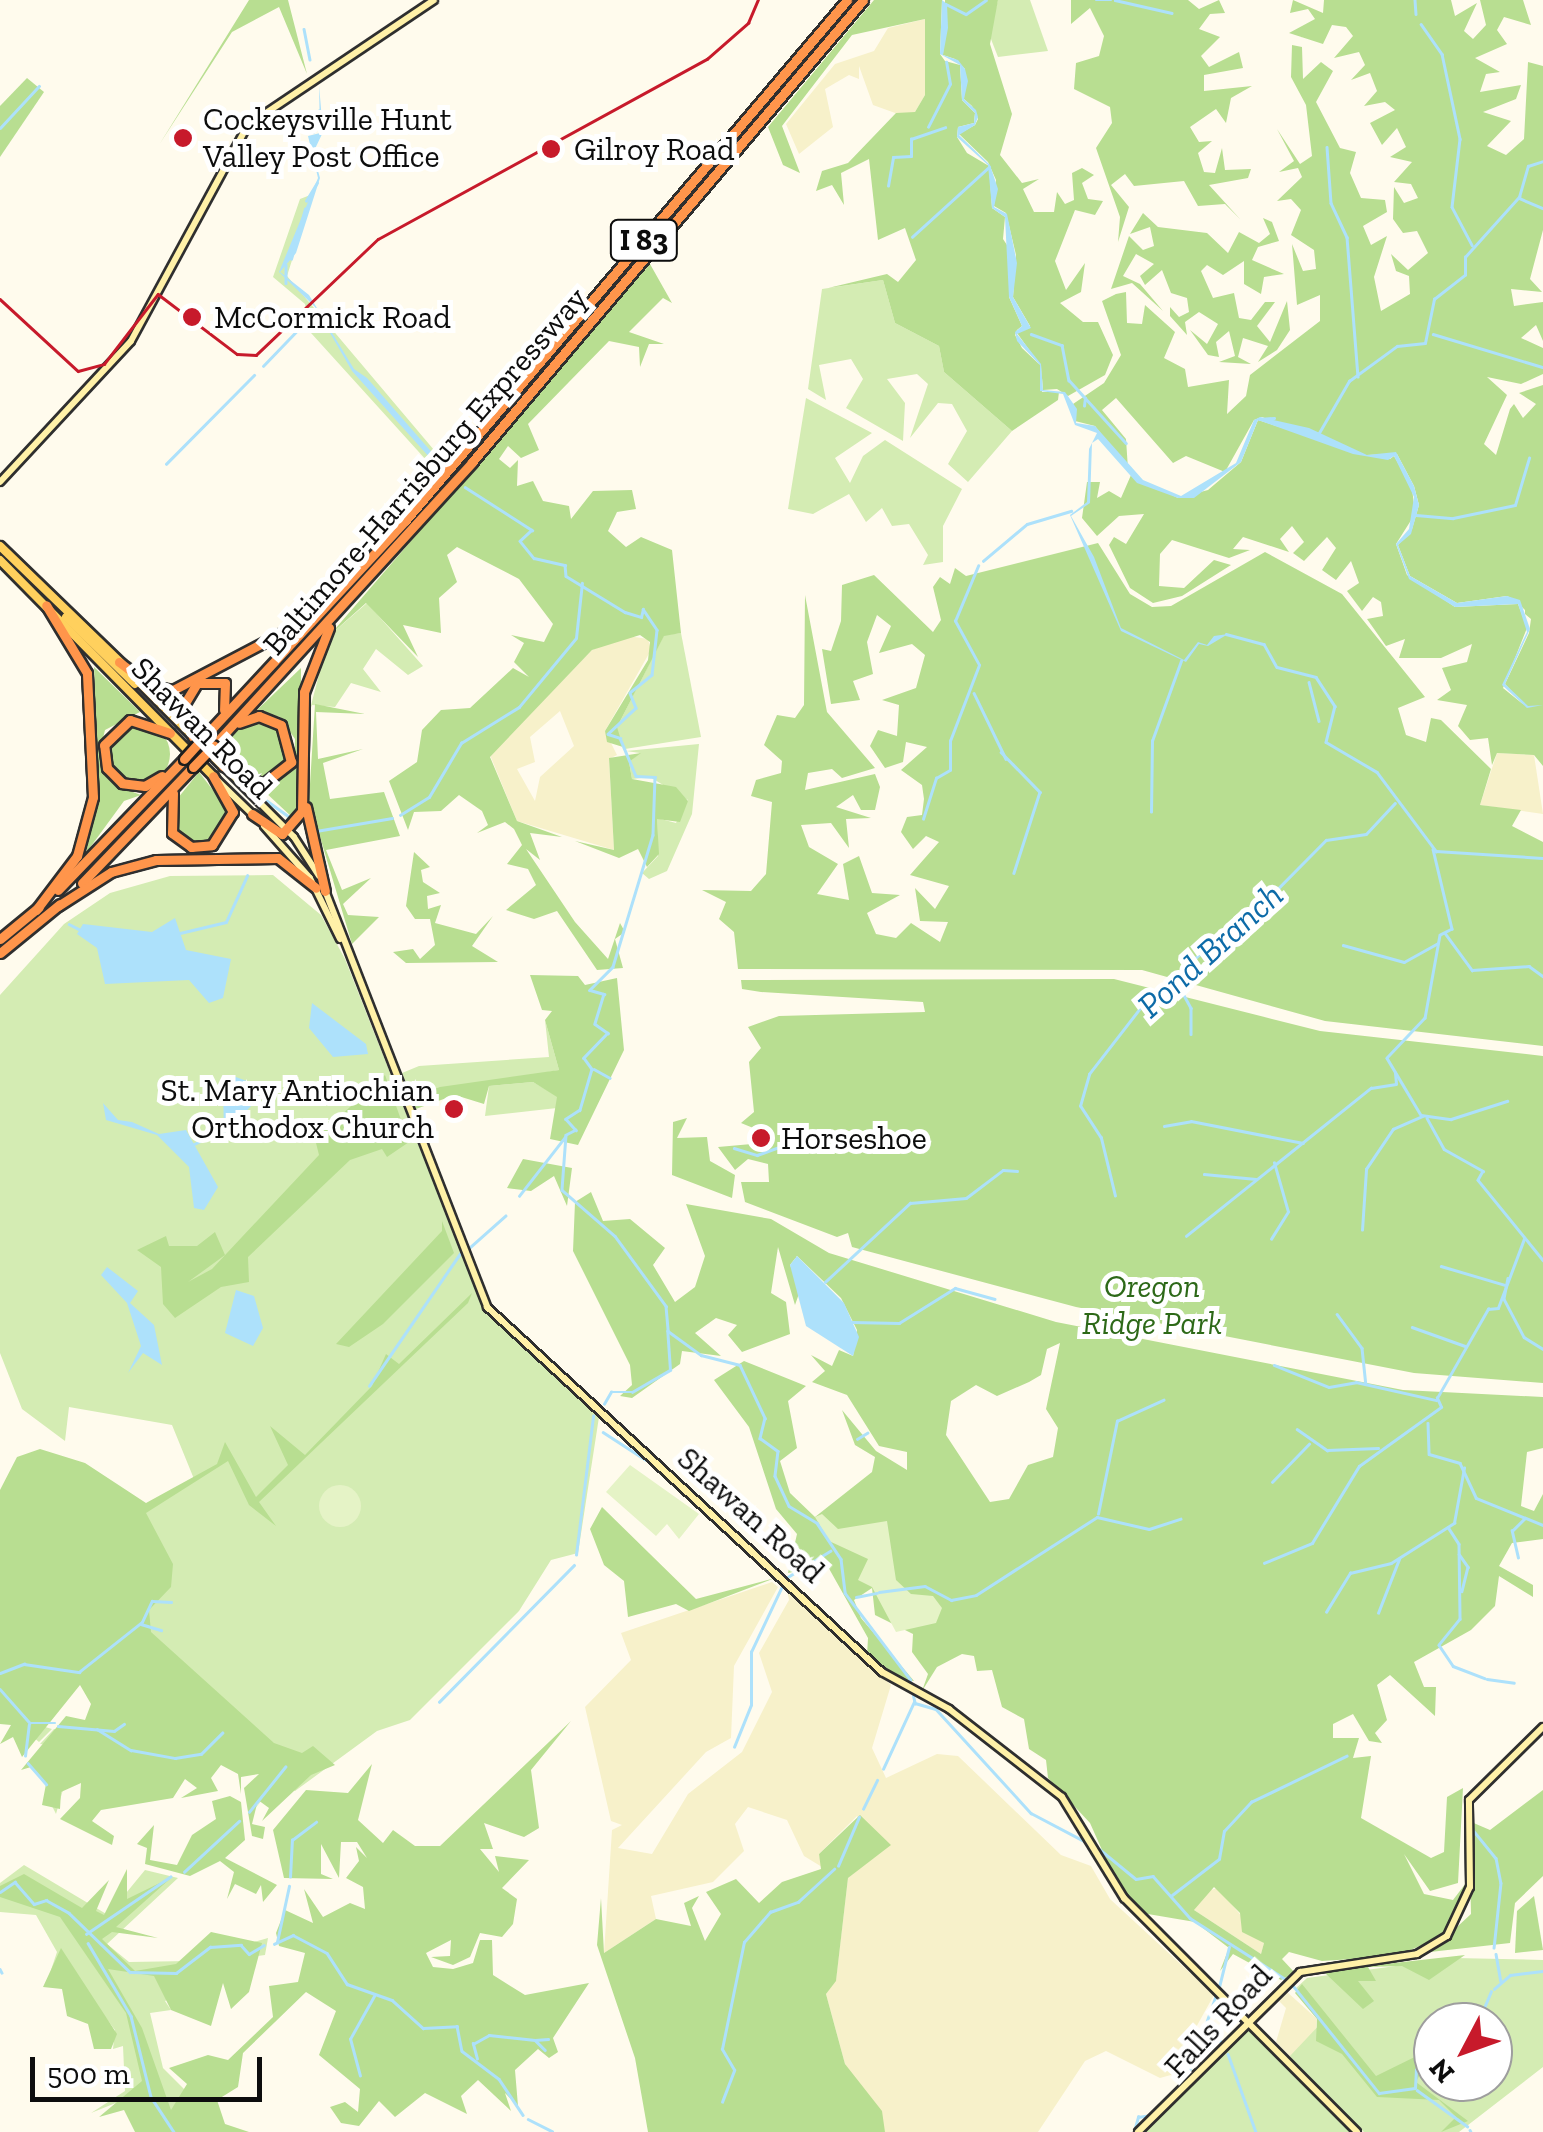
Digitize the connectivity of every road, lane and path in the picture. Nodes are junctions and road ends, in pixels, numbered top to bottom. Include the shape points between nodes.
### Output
1 (434, 0) edge
2 (847, 0) edge
3 (863, 0) edge
4 (441, 480) junction
5 (0, 482) edge
6 (0, 546) edge
7 (0, 560) edge
8 (356, 592) junction
9 (35, 594) junction
10 (328, 600) junction
11 (46, 605) junction
12 (120, 662) junction
13 (216, 720) junction
14 (180, 723) junction
15 (170, 733) junction
16 (200, 736) junction
17 (217, 741) junction
18 (183, 758) junction
19 (224, 766) junction
20 (191, 769) junction
21 (168, 771) junction
22 (214, 776) junction
23 (305, 799) junction
24 (252, 814) junction
25 (117, 830) junction
26 (289, 831) junction
27 (321, 890) junction
28 (58, 906) junction
29 (36, 910) junction
30 (0, 939) edge
31 (345, 949) junction
32 (0, 953) edge
33 (1543, 1726) edge
34 (1250, 2023) junction
35 (1138, 2132) edge
36 (1357, 2132) edge

1 - 5 main road via 245,129 137,332
2 - 4 highway, Baltimore-Harrisburg Expressway / I 83
3 - 8 highway, Baltimore-Harrisburg Expressway / I 83
4 - 10 highway
4 - 16 highway, Baltimore-Harrisburg Expressway / I 83
6 - 12 main road, Shawan Road
7 - 9 main road, Shawan Road
8 - 17 highway, Baltimore-Harrisburg Expressway / I 83
8 - 23 highway via 306,680
9 - 11 main road, Shawan Road
9 - 14 main road
10 - 12 highway via 280,640 179,689 151,686
10 - 13 highway
11 - 15 main road, Shawan Road
11 - 29 highway via 88,673 93,797 77,856
12 - 14 main road, Shawan Road
13 - 16 highway
13 - 16 highway via 230,695 210,677 182,704
14 - 16 main road, Shawan Road
15 - 21 highway via 130,720 110,732 104,754 112,775 130,786
15 - 22 main road, Shawan Road
16 - 18 highway, Baltimore-Harrisburg Expressway / I 83, bridge
16 - 19 main road, Shawan Road
17 - 19 highway via 265,717 284,728 293,748 286,771 267,783
17 - 20 highway, Baltimore-Harrisburg Expressway / I 83, bridge
18 - 21 highway
18 - 25 highway, Baltimore-Harrisburg Expressway / I 83
19 - 26 main road, Shawan Road
20 - 22 highway via 166,816 174,837 195,847 220,841 232,821
20 - 28 highway, Baltimore-Harrisburg Expressway / I 83
21 - 25 highway
22 - 24 main road, Shawan Road
23 - 26 highway
23 - 27 highway
24 - 26 highway
24 - 27 main road, Shawan Road
25 - 29 highway, Baltimore-Harrisburg Expressway / I 83
26 - 27 main road, Shawan Road
27 - 28 highway via 278,858 156,860 99,877
27 - 31 main road, Shawan Road
27 - 31 main road, Shawan Road
28 - 32 highway, Baltimore-Harrisburg Expressway / I 83
29 - 30 highway, Baltimore-Harrisburg Expressway / I 83
31 - 34 main road, Shawan Road via 486,1307 913,1691 1056,1791 1098,1847 1121,1894
33 - 34 main road, Falls Road via 1468,1800 1470,1887 1446,1936 1408,1956 1313,1966
34 - 35 main road, Falls Road
34 - 36 main road, Shawan Road

